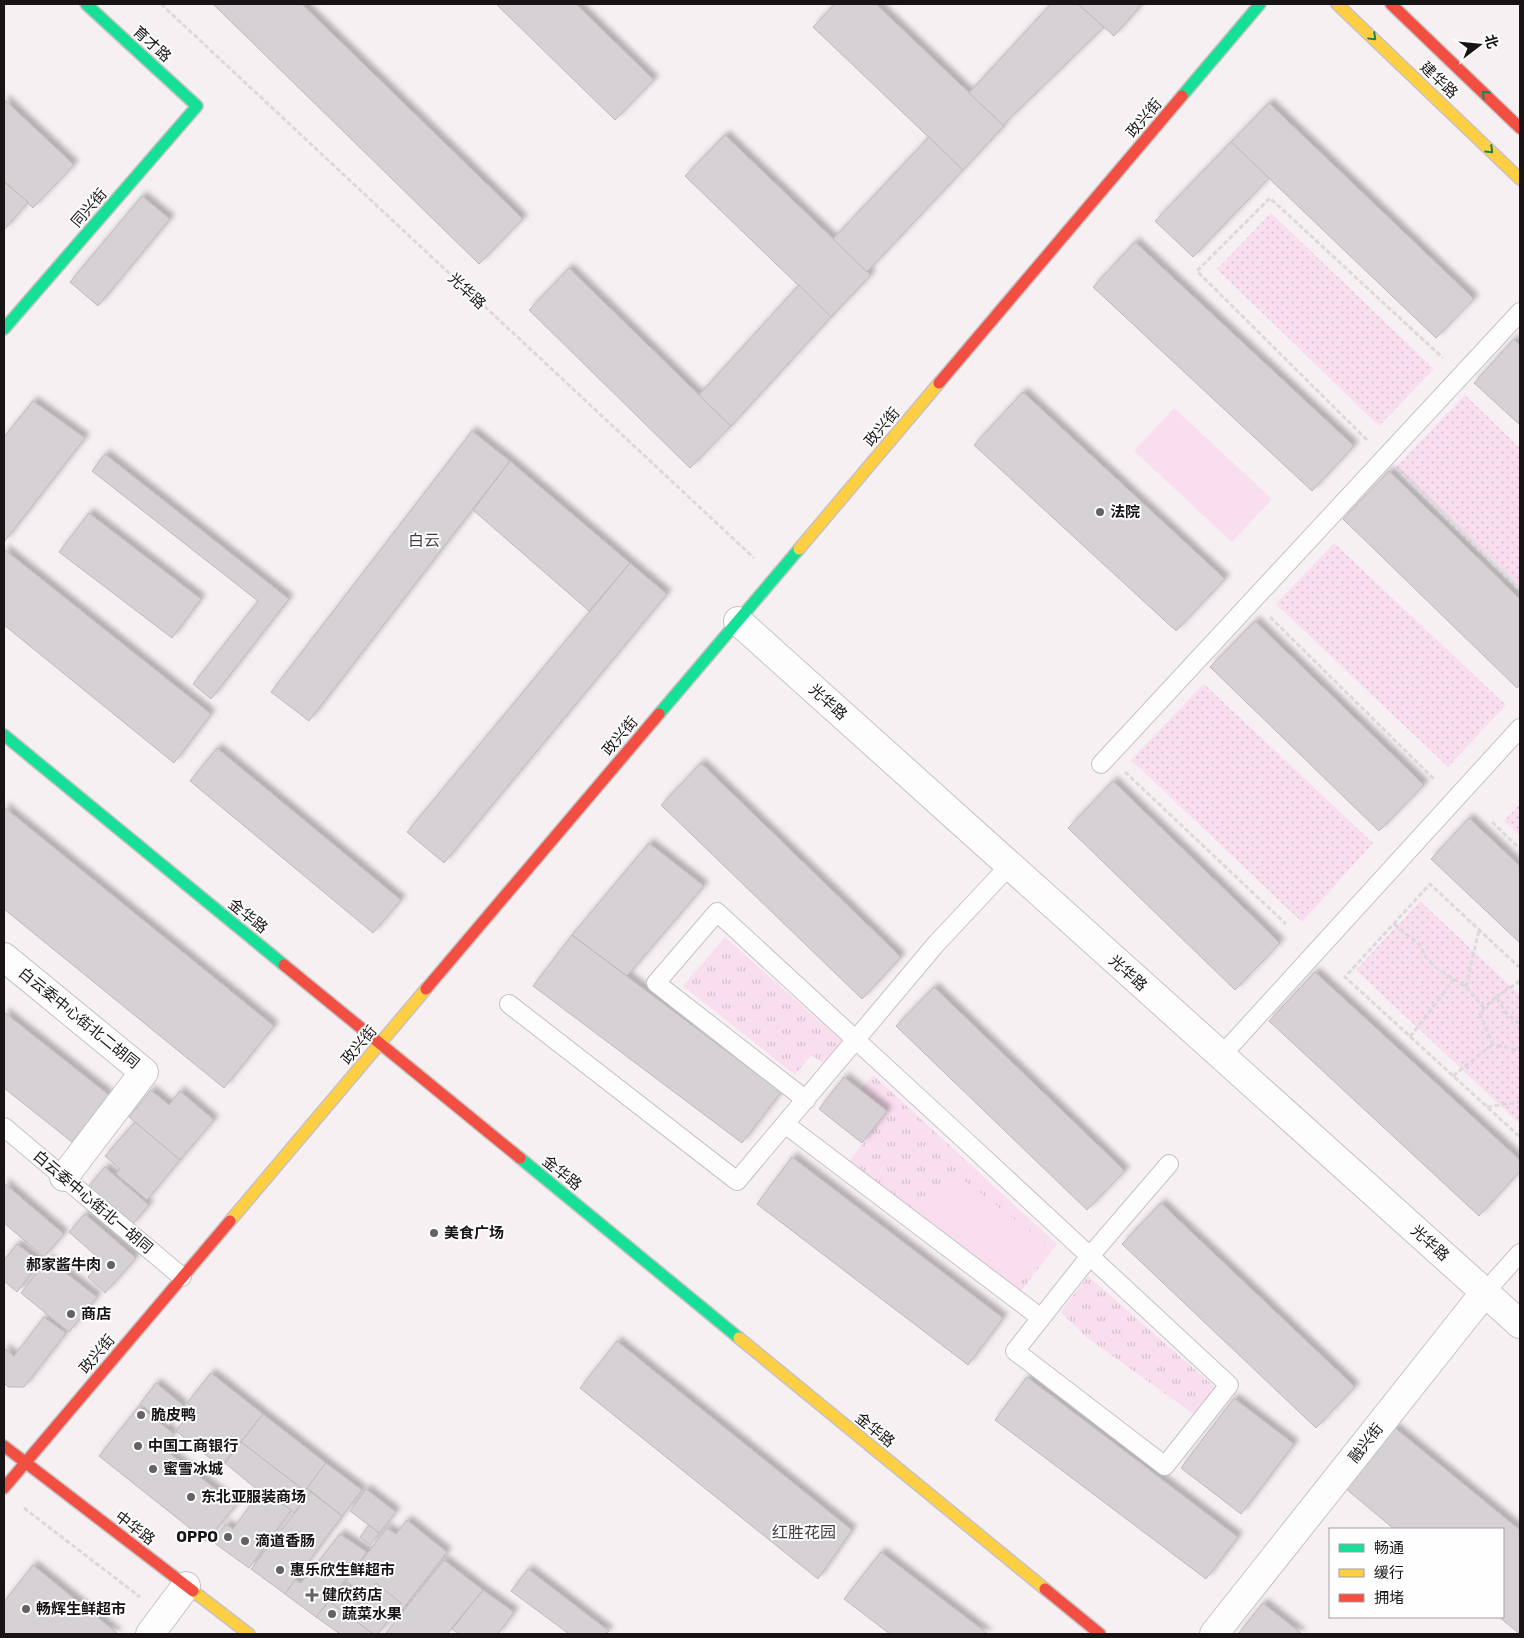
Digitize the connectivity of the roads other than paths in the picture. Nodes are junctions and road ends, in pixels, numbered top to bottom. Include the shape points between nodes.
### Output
1 (86, 4) edge
2 (1260, 4) edge
3 (1337, 4) edge
4 (1391, 4) edge
5 (197, 106) joint
6 (1520, 128) edge
7 (1520, 179) edge
8 (1520, 312) edge
9 (4, 329) edge
10 (738, 621) junction
11 (1520, 728) edge
12 (4, 735) edge
13 (1105, 761) road end
14 (1009, 866) junction
15 (4, 956) edge
16 (509, 1004) dead end
17 (856, 1040) junction
18 (380, 1043) junction
19 (1221, 1056) junction
20 (806, 1100) junction
21 (785, 1124) junction
22 (4, 1127) edge
23 (1169, 1164) dead end
24 (64, 1177) junction
25 (1520, 1254) edge
26 (1090, 1256) junction
27 (182, 1277) junction
28 (1484, 1292) junction
29 (1041, 1318) junction
30 (1520, 1324) edge
31 (4, 1446) edge
32 (25, 1463) junction
33 (4, 1488) edge
34 (186, 1586) junction
35 (157, 1625) edge
36 (249, 1634) edge
37 (1100, 1634) edge
38 (1214, 1634) edge

1 - 5 street, 育才路
2 - 10 street, 政兴街
3 -> 7 street, 建华路
6 -> 4 street
5 - 9 street, 同兴街
8 - 13 lane
10 - 14 street, 光华路
10 - 18 street, 政兴街
11 - 19 lane
12 - 18 street, 金华路
14 - 17 lane via 936,944
14 - 19 street, 光华路
15 - 24 street, 白云委中心街北二胡同 via 144,1072
16 - 21 lane via 737,1181
17 - 20 lane
17 - 20 lane via 717,912 656,983
17 - 26 lane
18 - 27 street, 政兴街
18 - 37 street, 金华路
19 - 28 street, 光华路
20 - 21 lane
21 - 29 lane
22 - 24 lane, 白云委中心街北一胡同
23 - 26 lane
24 - 27 lane, 白云委中心街北一胡同
25 - 28 lane, 融兴街
26 - 29 lane
26 - 29 lane via 1229,1385 1166,1466 1015,1351
27 - 32 street, 政兴街
28 - 30 street, 光华路
28 - 38 street, 融兴街
31 - 32 street, 中华路
32 - 33 street, 政兴街
32 - 34 street, 中华路
34 - 35 street
34 - 36 street, 中华路

